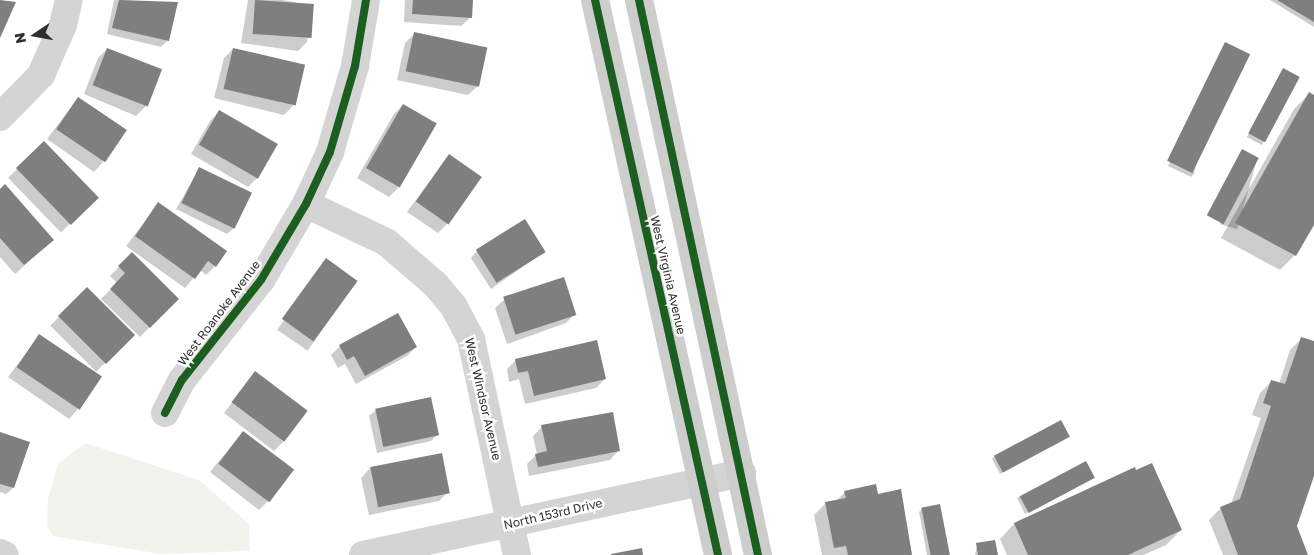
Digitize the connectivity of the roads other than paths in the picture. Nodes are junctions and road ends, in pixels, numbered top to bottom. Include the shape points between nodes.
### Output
1 (69, 0) edge
2 (366, 0) edge
3 (595, 0) edge
4 (640, 0) edge
5 (0, 117) edge
6 (306, 204) junction
7 (165, 413) dead end
8 (742, 472) junction
9 (702, 481) junction
10 (511, 524) junction
11 (0, 554) edge
12 (5, 555) edge
13 (363, 555) edge
14 (517, 555) edge
15 (718, 555) edge
16 (758, 555) edge

1 - 5 street via 63,25 41,75
2 - 6 street, West Roanoke Avenue via 352,76 330,152
3 - 9 main road, West Virginia Avenue
4 - 8 main road
6 - 7 street, West Roanoke Avenue via 261,280 182,380
6 - 10 street, West Windsor Avenue via 386,242 435,284 454,307 471,339
8 - 9 street, North 153rd Drive
8 - 16 main road
9 - 10 street, North 153rd Drive
9 - 15 main road, West Virginia Avenue
10 - 13 street, North 153rd Drive
10 - 14 street, West Windsor Avenue
11 - 12 street

